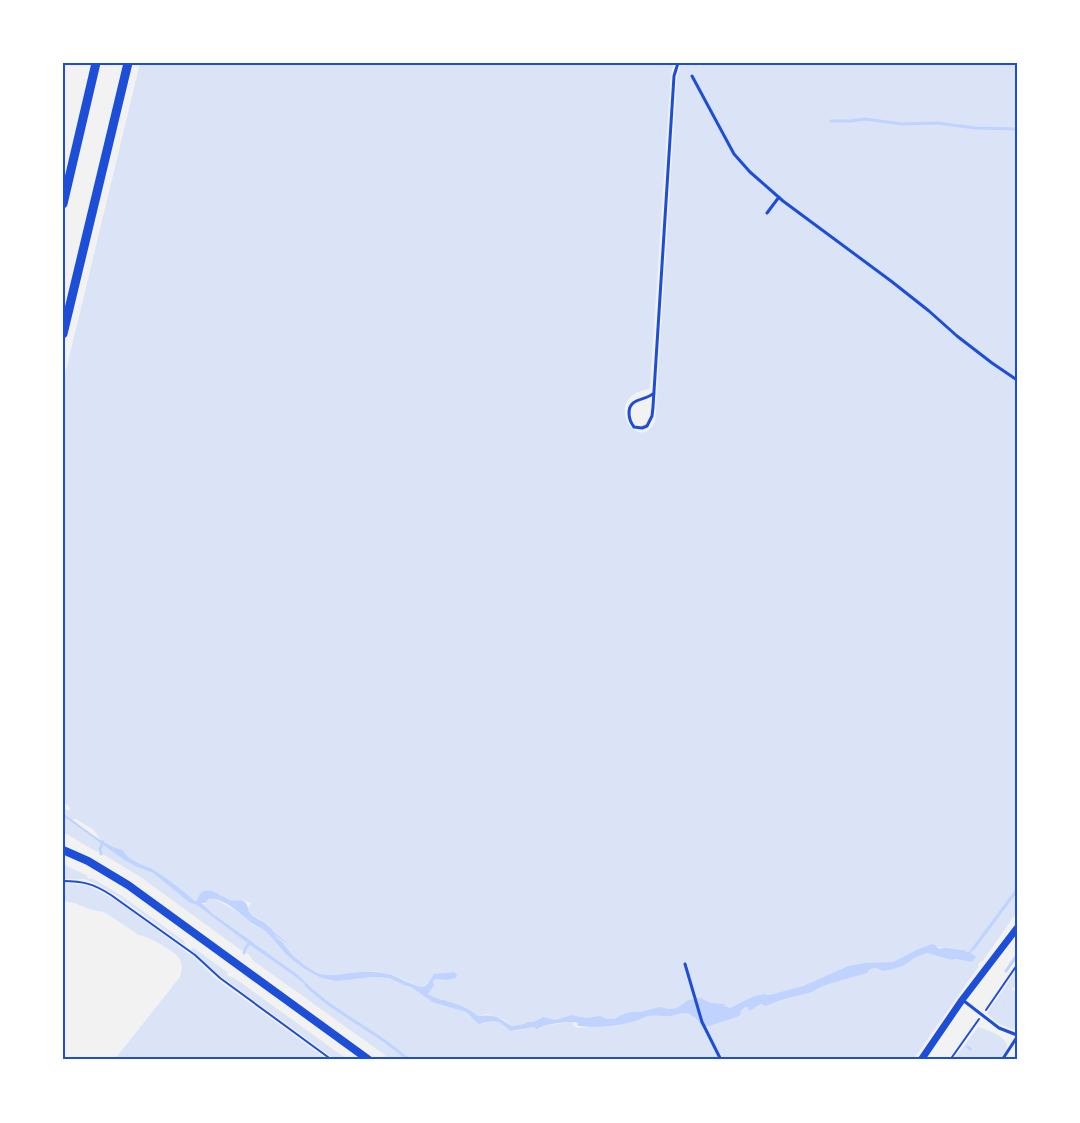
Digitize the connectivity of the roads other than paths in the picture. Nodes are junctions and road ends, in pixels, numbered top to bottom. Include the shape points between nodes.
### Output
1 (96, 63) edge
2 (128, 63) edge
3 (678, 63) edge
4 (692, 76) dead end
5 (779, 197) junction
6 (63, 204) edge
7 (768, 213) dead end
8 (63, 334) edge
9 (1017, 380) edge
10 (654, 393) junction
11 (63, 850) edge
12 (1017, 928) edge
13 (685, 964) dead end
14 (962, 1000) junction
15 (1017, 1036) edge
16 (369, 1060) edge
17 (721, 1060) edge
18 (921, 1060) edge
19 (1002, 1060) edge

1 - 6 highway
2 - 8 highway
3 - 10 lane via 674,76
4 - 5 lane via 734,153
5 - 7 lane
5 - 9 lane
10 - 10 lane via 649,423 642,428 634,427 629,413 632,404
11 - 16 main road via 128,885
12 - 14 street
13 - 17 lane via 702,1022
14 - 15 lane via 999,1028
14 - 18 street
15 - 19 lane

